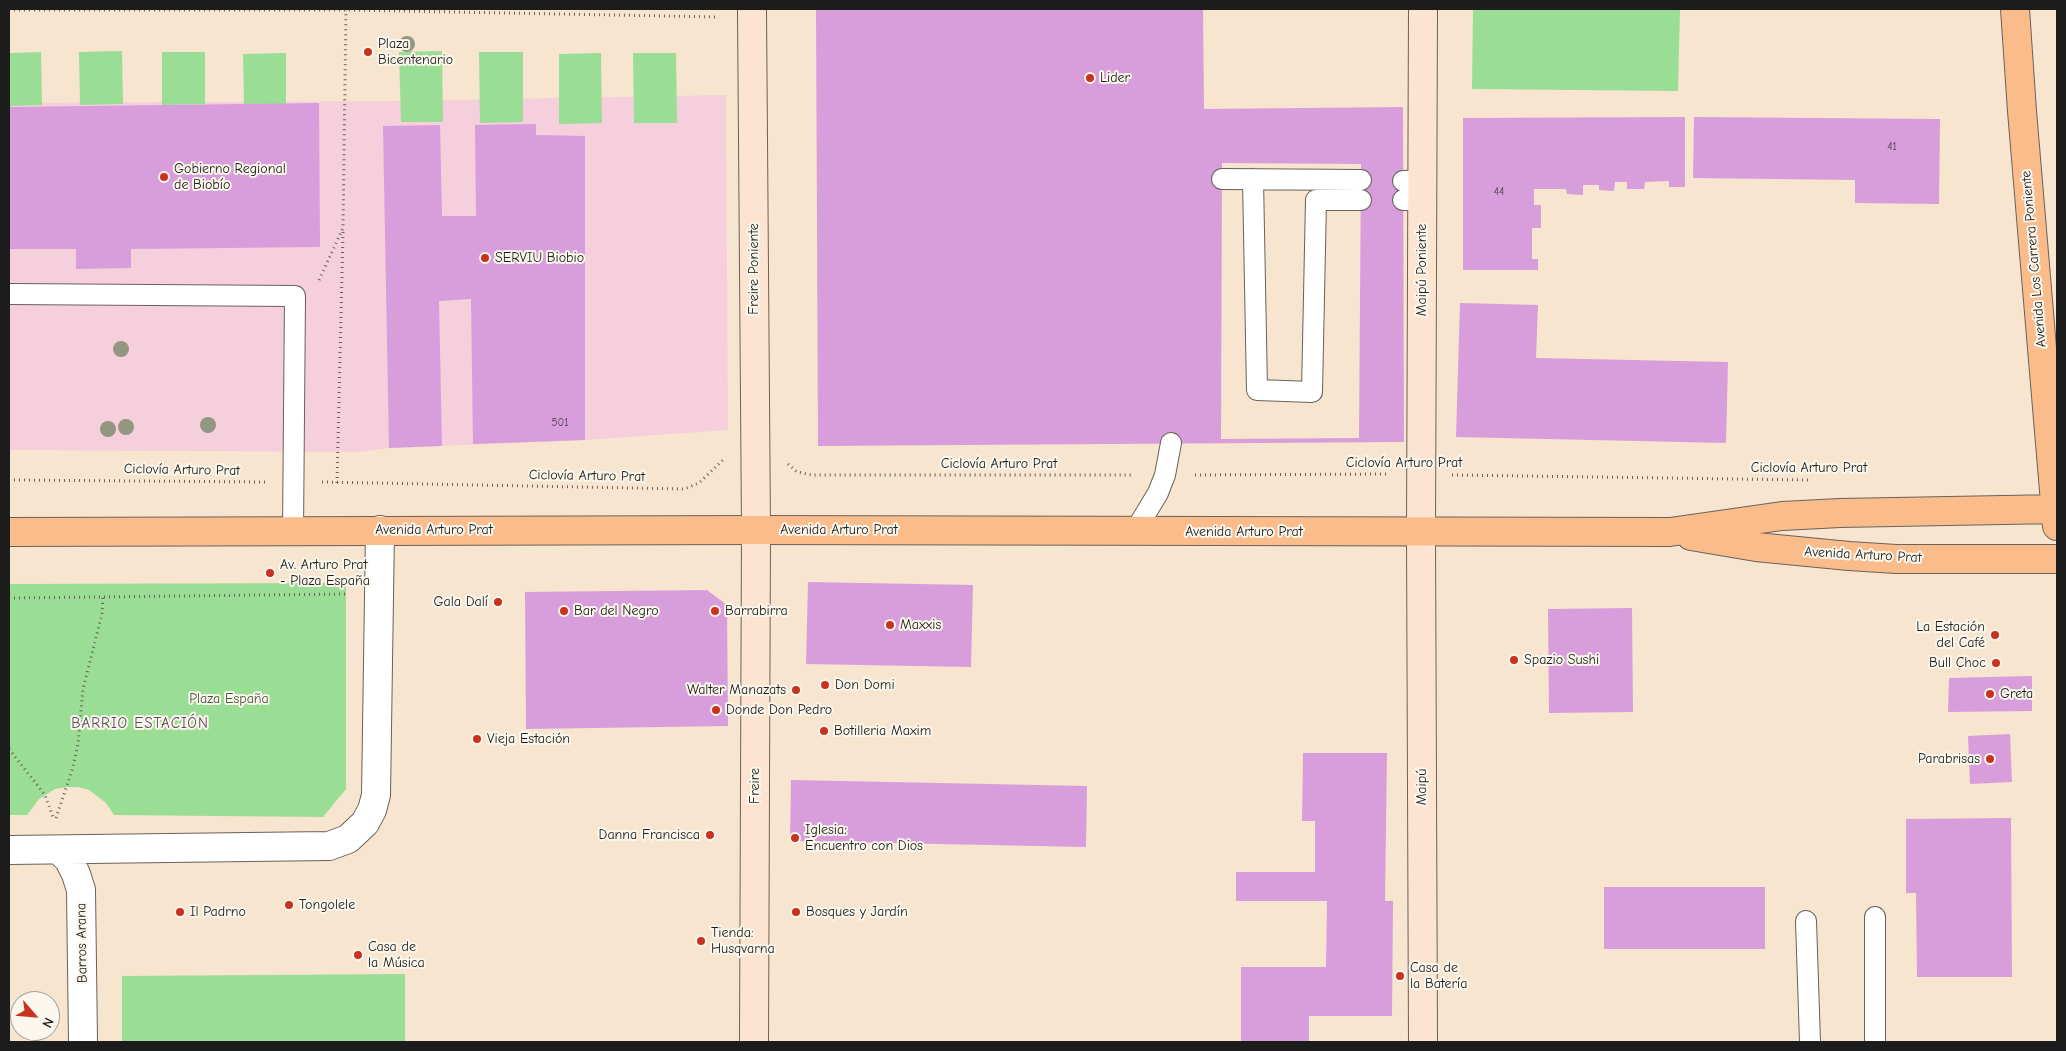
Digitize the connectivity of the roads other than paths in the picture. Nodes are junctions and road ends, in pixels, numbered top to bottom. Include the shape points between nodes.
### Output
1 (1423, 9) edge
2 (2016, 9) edge
3 (752, 13) edge
4 (1222, 179) dead end
5 (1253, 180) junction
6 (9, 294) edge
7 (1171, 443) dead end
8 (2057, 515) edge
9 (380, 530) junction
10 (756, 530) junction
11 (293, 531) junction
12 (1136, 531) junction
13 (9, 532) edge
14 (1420, 532) junction
15 (1670, 532) junction
16 (2057, 559) edge
17 (9, 850) edge
18 (59, 850) junction
19 (1875, 917) dead end
20 (1806, 921) dead end
21 (83, 1042) edge
22 (754, 1042) edge
23 (1423, 1042) edge
24 (1810, 1042) edge
25 (1875, 1042) edge

1 - 14 main road, Maipú Poniente via 1413,190
2 - 8 main road, Avenida Los Carrera Poniente
3 - 10 main road, Freire Poniente
4 - 5 lane
5 - 5 lane via 1257,390 1312,392 1316,200 1361,190
6 - 11 lane via 295,296
7 - 12 lane via 1158,493
8 - 15 main road, Avenida Arturo Prat via 1850,513 1747,520
9 - 10 main road, Avenida Arturo Prat
9 - 11 main road, Avenida Arturo Prat
9 - 18 street via 376,795 365,823 348,839 329,846
10 - 12 main road, Avenida Arturo Prat
10 - 22 main road, Freire
11 - 13 main road, Avenida Arturo Prat
12 - 14 main road, Avenida Arturo Prat
14 - 15 main road, Avenida Arturo Prat
14 - 23 main road, Maipú
15 - 16 main road, Avenida Arturo Prat via 1756,547 1849,556
17 - 18 street
18 - 21 street, Barros Arana via 69,860 81,890
19 - 25 lane
20 - 24 lane

